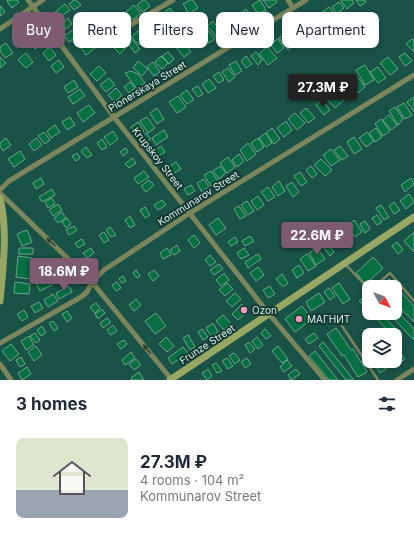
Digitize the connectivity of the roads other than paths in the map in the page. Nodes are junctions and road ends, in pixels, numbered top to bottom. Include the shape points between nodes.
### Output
1 (28, 0) edge
2 (44, 0) edge
3 (173, 0) edge
4 (288, 0) edge
5 (306, 0) edge
6 (33, 6) junction
7 (293, 8) junction
8 (131, 25) edge
9 (0, 29) edge
10 (414, 75) edge
11 (114, 116) junction
12 (0, 190) edge
13 (0, 194) edge
14 (0, 198) edge
15 (190, 213) junction
16 (414, 217) edge
17 (344, 264) junction
18 (382, 280) edge
19 (396, 280) edge
20 (92, 282) junction
21 (362, 282) edge
22 (402, 287) edge
23 (0, 301) edge
24 (414, 301) edge
25 (269, 314) junction
26 (342, 326) dead end
27 (0, 343) edge
28 (0, 364) edge
29 (414, 369) edge
30 (11, 380) edge
31 (171, 380) edge
32 (325, 380) edge
33 (378, 380) edge
34 (397, 380) edge

1 - 6 street, Krupskoy Street
2 - 6 street
3 - 8 street
4 - 7 street
5 - 7 street, Pionerskaya Street
6 - 9 street
6 - 11 street, Krupskoy Street
7 - 11 street, Pionerskaya Street
10 - 15 street, Kommunarov Street
11 - 12 street, Pionerskaya Street via 9,181
11 - 15 street, Krupskoy Street
20 -> 13 street
14 - 23 main road via 4,212
15 - 20 street, Kommunarov Street via 104,270
15 - 25 street, Krupskoy Street
16 - 17 main road, Frunze Street
17 - 21 lane
17 - 25 main road, Frunze Street
18 - 19 lane via 390,273
20 - 27 street, Kommunarov Street via 81,297
31 -> 20 street
22 - 24 lane
25 - 31 main road, Frunze Street
25 - 32 street, Krupskoy Street
26 - 33 lane
28 - 30 street
29 - 34 street

